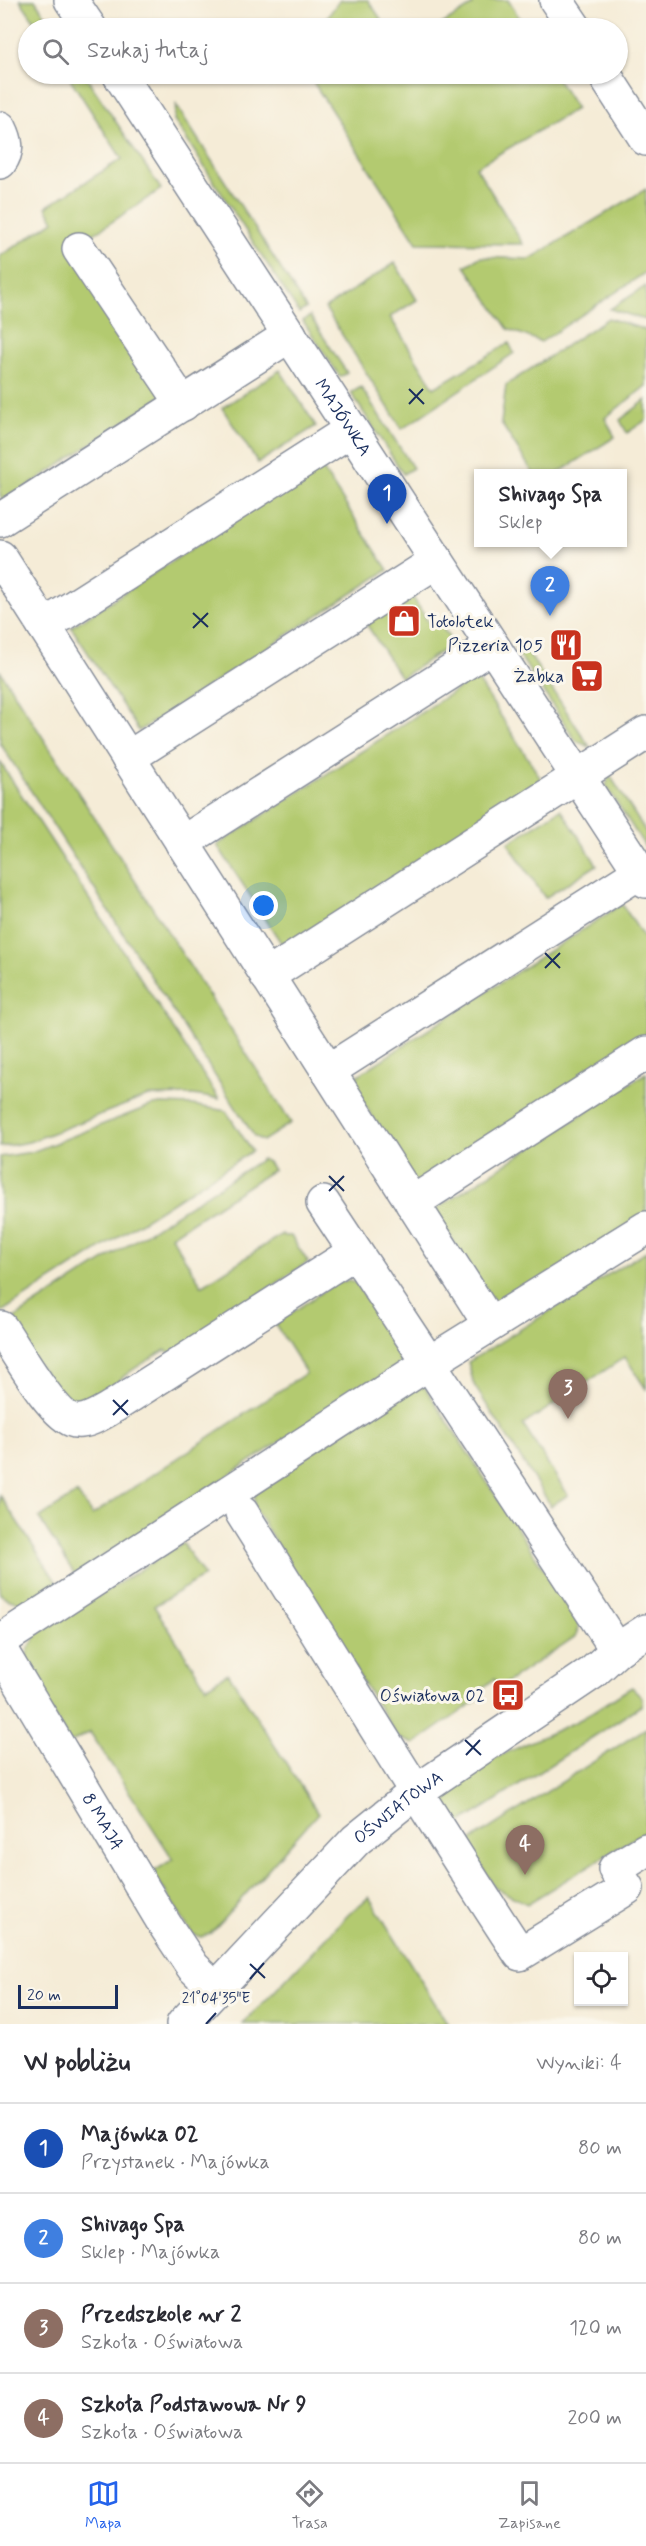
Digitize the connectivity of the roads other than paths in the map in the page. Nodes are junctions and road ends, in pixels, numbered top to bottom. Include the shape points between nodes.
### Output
1 (71, 0) edge
2 (556, 0) edge
3 (83, 18) edge
4 (568, 18) edge
5 (125, 84) edge
6 (611, 84) edge
7 (0, 128) edge
8 (646, 138) edge
9 (0, 162) edge
10 (79, 249) dead end
11 (290, 335) junction
12 (183, 404) junction
13 (351, 430) junction
14 (0, 520) edge
15 (0, 557) edge
16 (437, 561) junction
17 (44, 626) junction
18 (492, 646) junction
19 (646, 733) edge
20 (128, 758) junction
21 (578, 778) junction
22 (183, 843) junction
23 (643, 876) edge
24 (267, 976) junction
25 (646, 1053) edge
26 (328, 1071) junction
27 (323, 1203) dead end
28 (412, 1203) junction
29 (646, 1228) edge
30 (355, 1252) junction
31 (489, 1323) junction
32 (1, 1328) edge
33 (429, 1362) junction
34 (242, 1513) dead end
35 (646, 1631) edge
36 (0, 1641) edge
37 (0, 1649) edge
38 (617, 1650) junction
39 (417, 1791) junction
40 (646, 1850) edge
41 (215, 1988) junction
42 (183, 2024) edge

1 - 3 street
2 - 4 street
5 - 11 street, MAJÓWKA
6 - 8 street
7 - 9 street via 6,144
10 - 12 street
11 - 12 street
11 - 13 street, MAJÓWKA
12 - 14 street
13 - 16 street, MAJÓWKA
13 - 17 street
15 - 17 street
16 - 18 street, MAJÓWKA
16 - 20 street
17 - 20 street
18 - 21 street, MAJÓWKA
18 - 22 street
19 - 21 street
20 - 22 street
21 - 23 street, MAJÓWKA
21 - 24 street
22 - 24 street
23 - 26 street
24 - 26 street
25 - 28 street
26 - 28 street
27 - 30 street
28 - 31 street
29 - 31 street
30 - 32 street via 114,1406 79,1422 53,1406
30 - 33 street
31 - 33 street
33 - 36 street
33 - 38 street
34 - 39 street
35 - 38 street, OŚWIATOWA
37 - 41 street, 8 MAJA via 165,1925 193,1966
38 - 39 street, OŚWIATOWA via 592,1673
39 - 40 street via 520,1954 627,1888 615,1869
39 - 41 street, OŚWIATOWA via 356,1840
41 - 42 street, OŚWIATOWA

